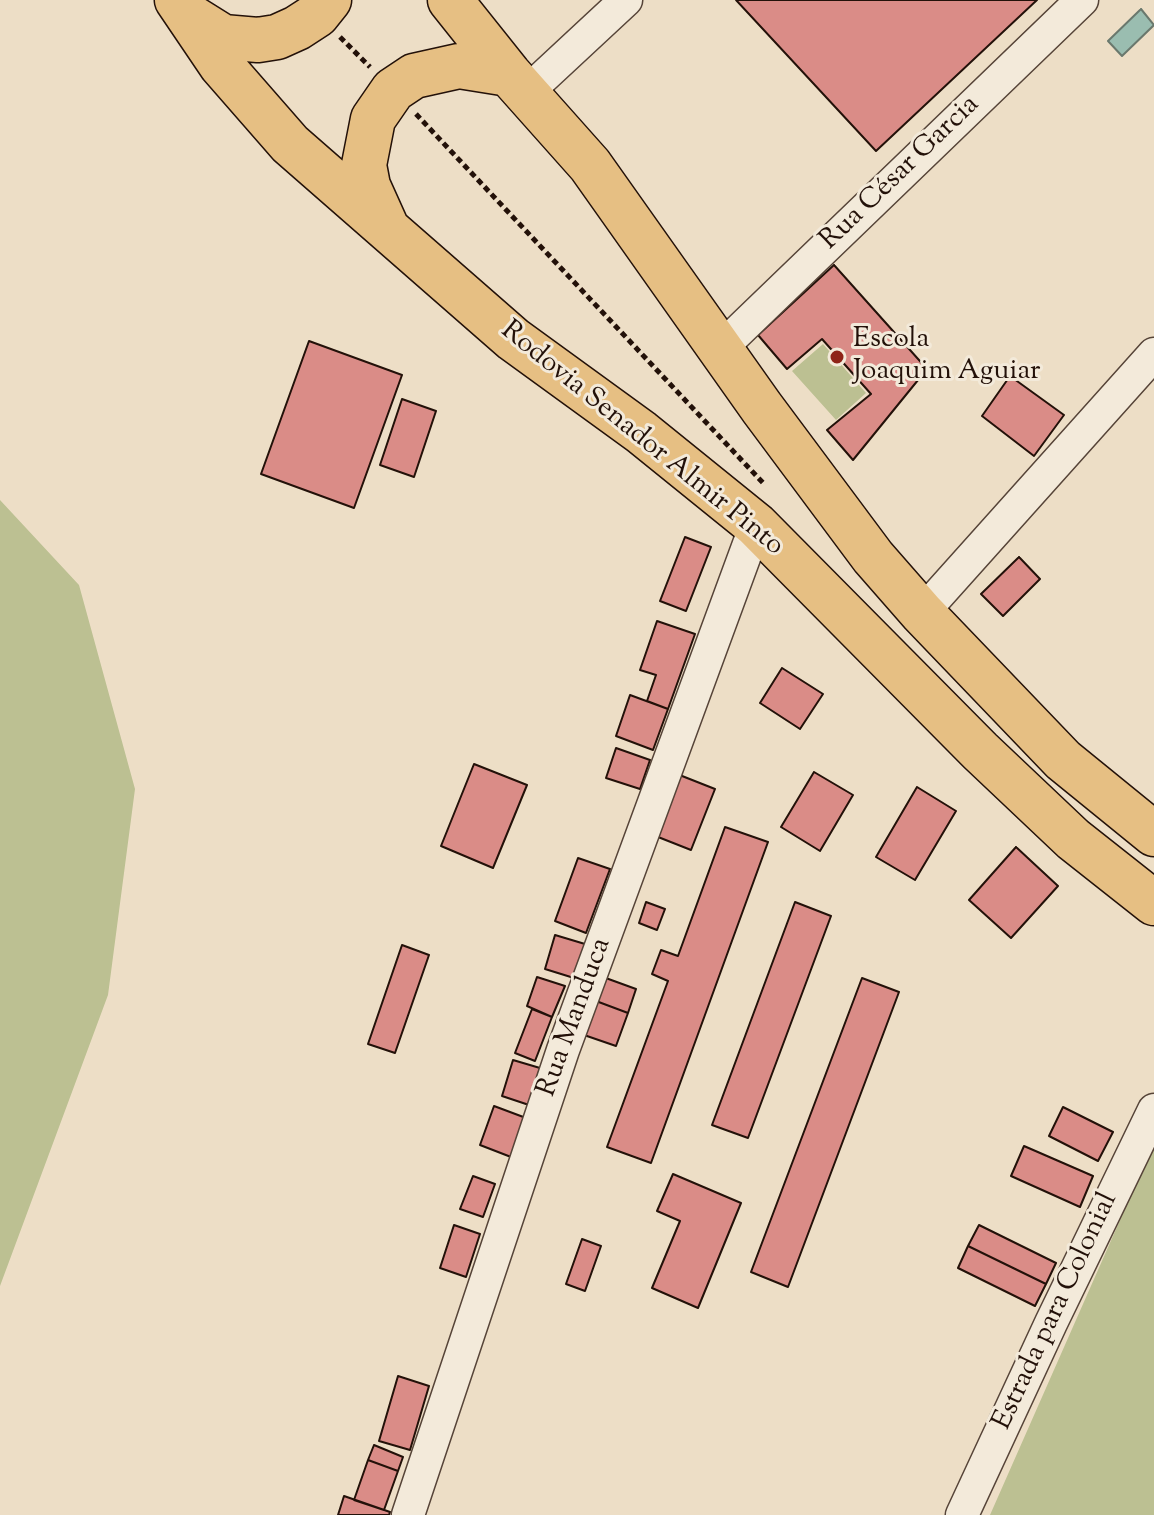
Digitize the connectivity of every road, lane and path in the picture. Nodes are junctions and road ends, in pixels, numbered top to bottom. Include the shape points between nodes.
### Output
1 (450, 0) edge
2 (626, 0) edge
3 (1082, 0) edge
4 (181, 7) edge
5 (323, 8) edge
6 (517, 83) junction
7 (393, 90) junction
8 (388, 233) junction
9 (721, 348) junction
10 (1154, 354) edge
11 (763, 507) junction
12 (922, 613) junction
13 (1154, 834) edge
14 (1154, 903) edge
15 (1154, 1110) edge
16 (408, 1515) edge
17 (962, 1515) edge

1 - 6 main road
2 - 6 street
3 - 9 street, Rua César Garcia
4 - 5 main road via 211,31 242,40 277,37
4 - 8 main road, Rodovia Senador Almir Pinto via 221,65 290,144
5 - 7 path, Rodovia Senador Almir Pinto
6 - 7 main road via 459,66 414,76
6 - 9 main road via 590,165
7 - 8 main road via 373,119 364,165
7 - 11 path, Rodovia Senador Almir Pinto
8 - 11 main road, Rodovia Senador Almir Pinto via 513,339 641,432
9 - 12 main road via 873,557
10 - 12 street
11 - 14 main road, Rodovia Senador Almir Pinto via 980,751 1073,839
11 - 16 street, Rua Manduca via 563,1050
12 - 13 main road via 1063,760
15 - 17 street, Estrada para Colonial

